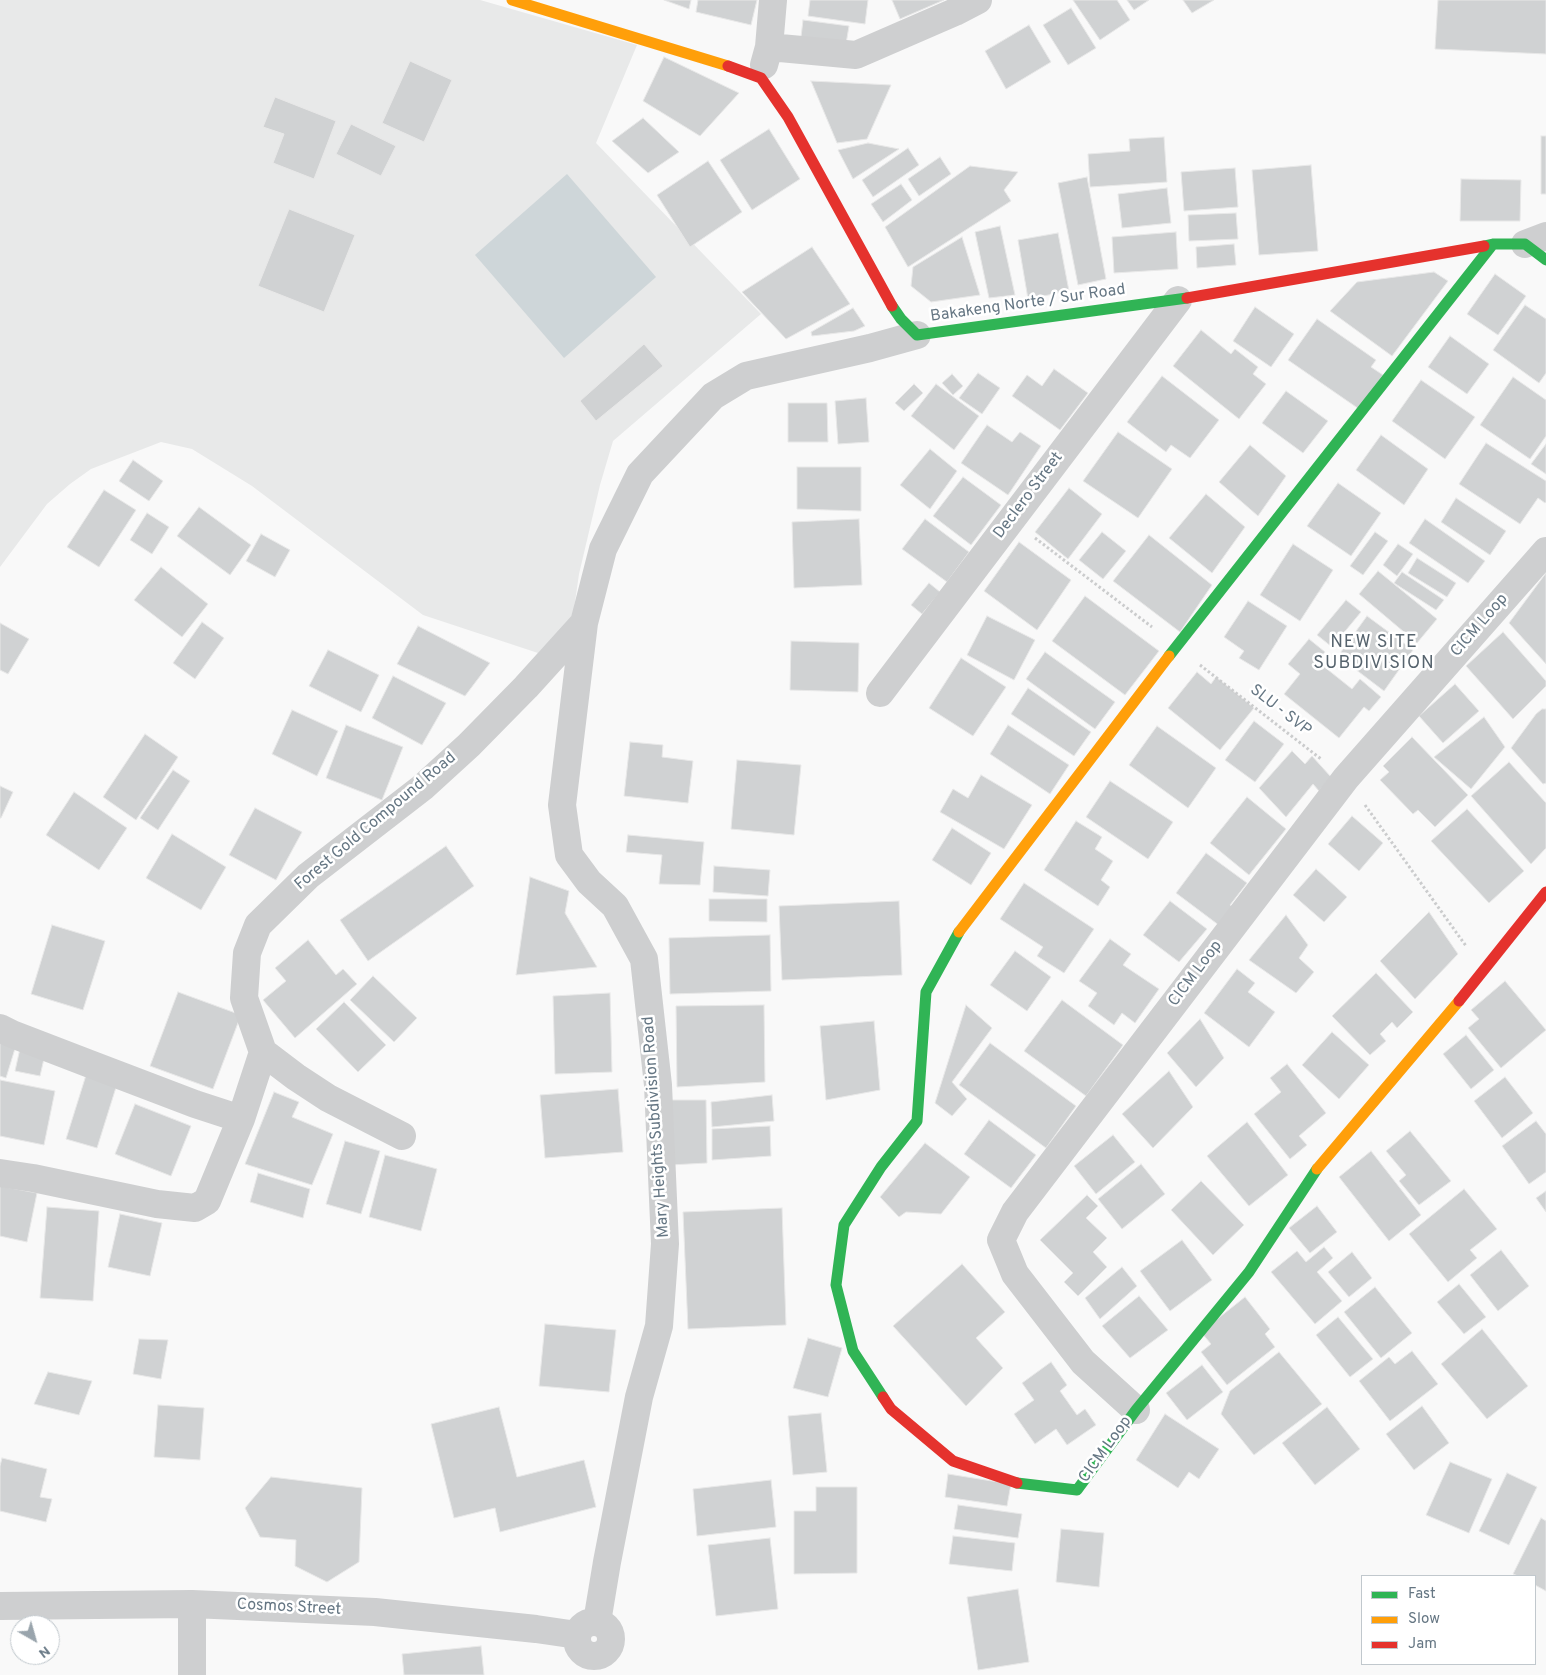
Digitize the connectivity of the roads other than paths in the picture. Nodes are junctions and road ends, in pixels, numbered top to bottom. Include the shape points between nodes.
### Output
1 (512, 0) edge
2 (773, 0) edge
3 (978, 0) edge
4 (769, 47) junction
5 (761, 78) junction
6 (1493, 244) junction
7 (1539, 247) edge
8 (1178, 300) junction
9 (917, 335) junction
10 (1546, 551) edge
11 (584, 623) junction
12 (880, 693) dead end
13 (1546, 892) edge
14 (0, 1028) edge
15 (263, 1052) junction
16 (241, 1119) junction
17 (402, 1136) dead end
18 (0, 1173) edge
19 (1136, 1410) junction
20 (192, 1604) junction
21 (0, 1606) edge
22 (587, 1629) junction
23 (594, 1665) edge
24 (192, 1675) edge

1 - 5 street
2 - 4 street
3 - 4 street via 856,55
4 - 5 street
5 - 9 street, Bakakeng Norte / Sur Road via 788,117 887,299
6 - 7 street, Bakakeng Norte / Sur Road
6 - 8 street, Bakakeng Norte / Sur Road
6 - 19 street, CICM Loop via 1176,646 961,929 926,992 917,1121 844,1225 836,1285 853,1351 891,1409 953,1461 1020,1484 1077,1490
8 - 9 street, Bakakeng Norte / Sur Road
8 - 12 street, Declero Street
9 - 11 street, Mary Heights Subdivision Road via 746,376 713,396 640,474 603,549
10 - 19 street, CICM Loop via 1346,778 1015,1212 1002,1240 1016,1274 1083,1362
11 - 15 street, Forest Gold Compound Road via 463,751 423,787 308,876 258,924 247,953 244,998
11 - 22 street, Mary Heights Subdivision Road via 562,805 569,855 589,882 615,906 644,959 658,1085 665,1244 659,1326 639,1397 606,1562
13 - 19 street, CICM Loop via 1484,971 1318,1166 1249,1272
14 - 16 street
15 - 16 street
15 - 17 street via 328,1098
16 - 18 street via 207,1201 195,1208 157,1204
20 - 21 street, Cosmos Street
20 - 22 street, Cosmos Street via 375,1612 536,1629
20 - 24 street
22 - 23 street via 577,1642

